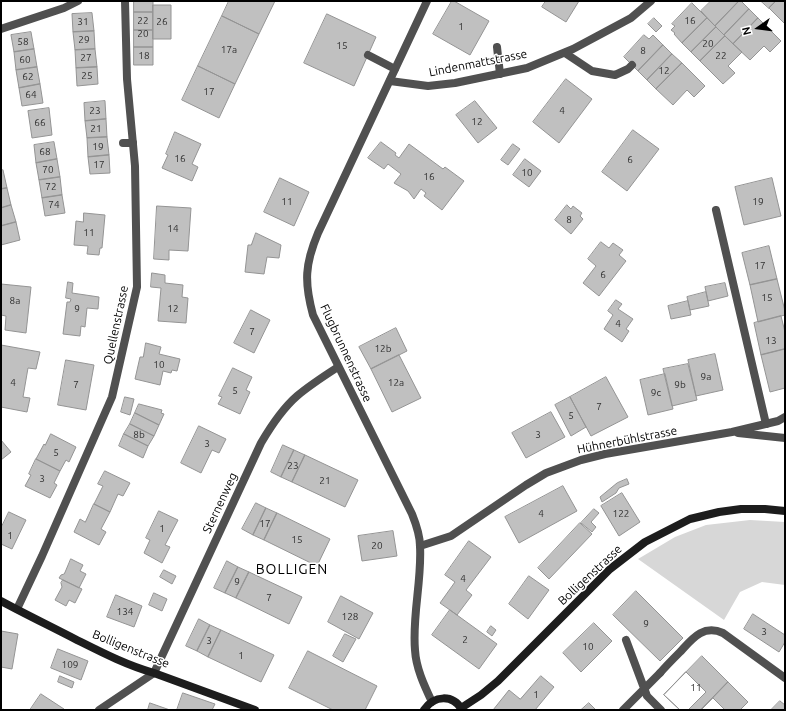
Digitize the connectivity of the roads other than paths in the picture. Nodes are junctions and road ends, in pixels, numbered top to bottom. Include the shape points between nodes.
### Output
1 (78, 1) edge
2 (125, 1) edge
3 (427, 1) edge
4 (651, 1) edge
5 (1, 29) edge
6 (497, 46) dead end
7 (565, 53) junction
8 (368, 55) dead end
9 (632, 65) dead end
10 (395, 69) junction
11 (500, 74) junction
12 (390, 81) junction
13 (133, 142) junction
14 (123, 143) dead end
15 (716, 210) dead end
16 (338, 367) junction
17 (785, 417) edge
18 (766, 424) junction
19 (732, 432) junction
20 (785, 438) edge
21 (785, 511) edge
22 (420, 546) junction
23 (1, 601) edge
24 (17, 610) junction
25 (626, 640) dead end
26 (154, 673) junction
27 (785, 678) edge
28 (644, 688) junction
29 (432, 702) junction
30 (462, 709) edge
31 (99, 710) edge
32 (253, 710) edge
33 (424, 710) edge
34 (623, 710) edge
35 (661, 710) edge

1 - 5 street
2 - 13 street, Quellenstrasse via 127,79
3 - 10 street, Flugbrunnenstrasse
4 - 7 street, Lindenmattstrasse via 631,18
6 - 11 street
7 - 9 street via 592,71 615,75
7 - 11 street, Lindenmattstrasse via 527,68
8 - 10 street
10 - 12 street, Flugbrunnenstrasse
11 - 12 street, Lindenmattstrasse via 428,86
12 - 16 street, Flugbrunnenstrasse via 318,233 309,258 309,301
13 - 14 street
13 - 24 street, Quellenstrasse via 137,287 112,397
15 - 18 street
16 - 22 street, Flugbrunnenstrasse via 412,514
16 - 26 street, Sternenweg via 296,397 268,431
17 - 18 street, Hühnerbühlstrasse
18 - 19 street, Hühnerbühlstrasse
19 - 20 street
19 - 22 street, Hühnerbühlstrasse via 605,454 564,466 526,485 451,536
21 - 30 main road, Bolligenstrasse via 741,509 719,512 690,519 645,542 610,569 498,681
22 - 29 street, Flugbrunnenstrasse via 414,648 422,680
23 - 24 main road, Bolligenstrasse
24 - 26 main road, Bolligenstrasse via 105,654
25 - 28 street
26 - 31 street
26 - 32 main road, Bolligenstrasse
27 - 28 street via 722,633 712,630 693,638
28 - 34 street
28 - 35 street via 647,696
29 - 30 main road via 442,698 448,699
29 - 33 main road

